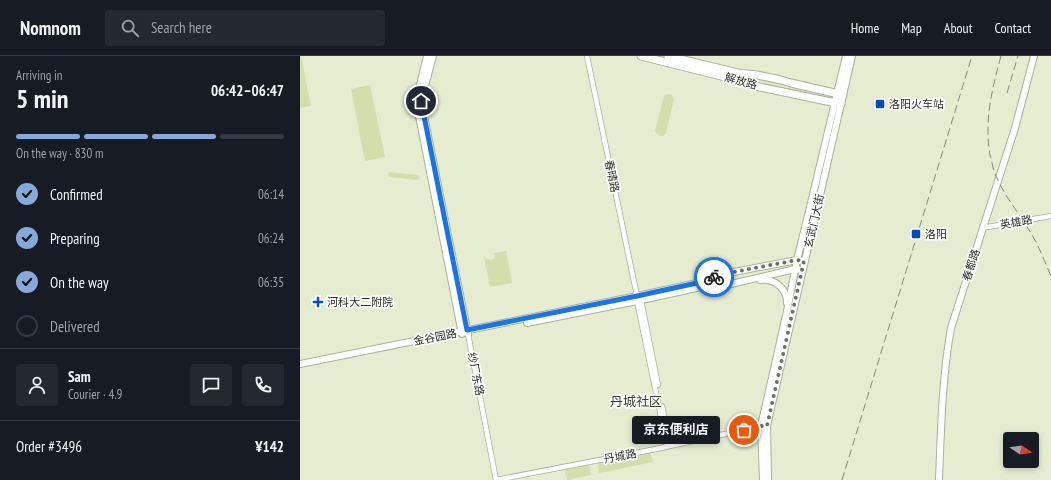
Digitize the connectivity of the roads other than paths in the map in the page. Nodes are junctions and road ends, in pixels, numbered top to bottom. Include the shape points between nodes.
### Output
1 (427, 56) edge
2 (433, 56) edge
3 (587, 56) edge
4 (641, 56) edge
5 (668, 56) edge
6 (846, 56) edge
7 (852, 56) edge
8 (1033, 56) edge
9 (840, 94) junction
10 (838, 104) junction
11 (1051, 216) edge
12 (981, 228) junction
13 (797, 260) junction
14 (804, 261) junction
15 (795, 269) junction
16 (802, 270) junction
17 (743, 282) junction
18 (639, 299) junction
19 (787, 311) junction
20 (465, 333) junction
21 (300, 365) edge
22 (764, 426) junction
23 (669, 446) junction
24 (496, 480) edge
25 (763, 480) edge
26 (768, 480) edge
27 (938, 480) edge

1 - 20 main road, 纱厂东路 via 416,101
2 - 20 main road, 纱厂东路 via 421,101
3 - 18 street, 春晴路
4 - 10 main road, 解放路 via 755,86
5 - 9 main road, 解放路
6 - 9 main road, 玄武门大街
7 - 9 main road, 玄武门大街
8 - 12 main road, 春都路
9 - 10 main road, 玄武门大街
10 - 13 main road, 玄武门大街
10 - 14 main road, 玄武门大街
11 - 12 street, 英雄路
12 - 27 main road, 春都路 via 948,328 941,385
13 - 14 main road, 金谷园路
13 - 15 main road, 玄武门大街
13 - 18 main road, 金谷园路 via 718,275 706,281
14 - 16 main road, 玄武门大街
15 - 16 main road, 金谷园路
15 - 17 main road, 金谷园路
15 - 19 main road, 玄武门大街
16 - 22 main road, 玄武门大街
17 - 18 main road, 金谷园路 via 700,287
17 - 19 main road via 765,279 775,282 787,297
18 - 20 main road, 金谷园路
18 - 23 street, 春晴路
19 - 22 main road, 玄武门大街
20 - 21 main road, 金谷园路
20 - 24 street, 纱厂东路
22 - 23 street, 丹城路
22 - 25 main road, 玄武门大街
22 - 26 main road, 玄武门大街
23 - 24 street, 丹城路

